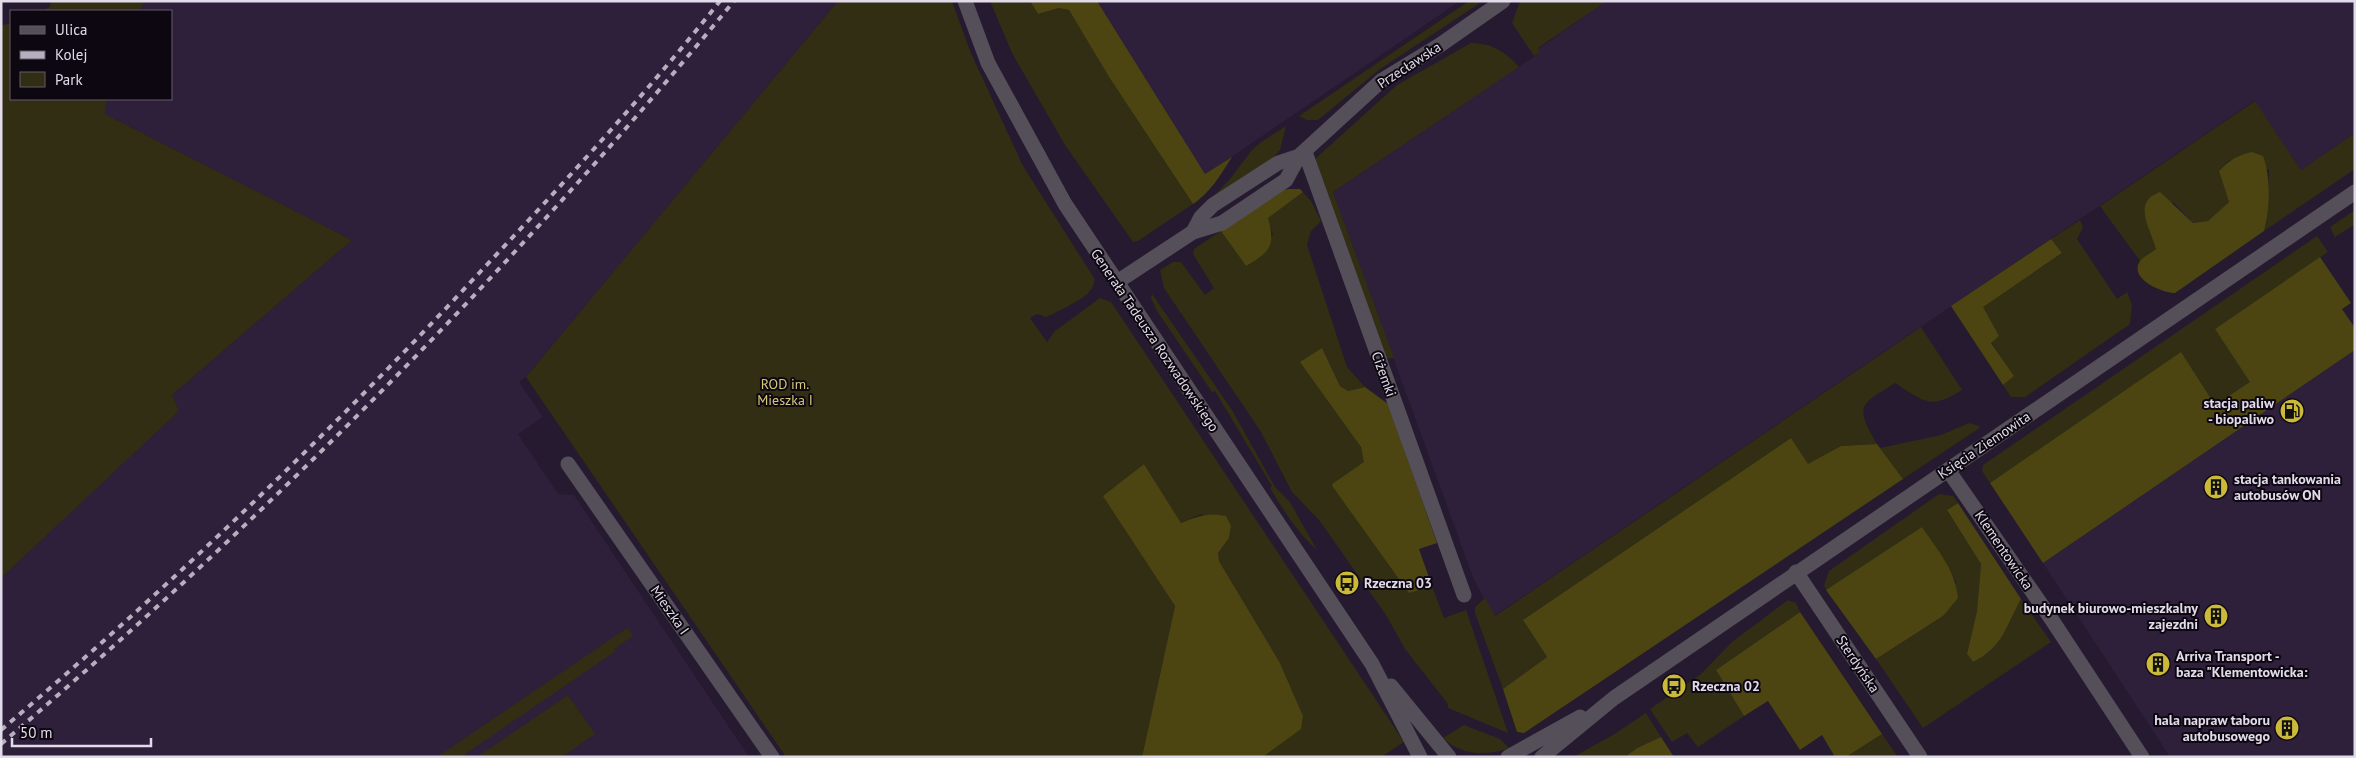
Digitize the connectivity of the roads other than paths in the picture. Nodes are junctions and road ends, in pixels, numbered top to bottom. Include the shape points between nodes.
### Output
1 (965, 1) edge
2 (1503, 1) edge
3 (1302, 154) junction
4 (2355, 192) edge
5 (1117, 282) junction
6 (568, 464) dead end
7 (1948, 470) junction
8 (1796, 572) junction
9 (1464, 595) dead end
10 (1372, 664) junction
11 (1614, 698) junction
12 (772, 757) edge
13 (1420, 757) edge
14 (1449, 757) edge
15 (1508, 757) edge
16 (1542, 757) edge
17 (1920, 757) edge
18 (2142, 757) edge

1 - 5 street, Generała Tadeusza Rozwadowskiego via 988,64 1065,204
2 - 3 street, Przecławska via 1381,81
3 - 5 street, Przecławska via 1278,163 1213,205 1193,232
3 - 9 street, Ciżemki
4 - 7 street, Księcia Ziemowita
5 - 10 street, Generała Tadeusza Rozwadowskiego
6 - 12 street, Mieszka I
7 - 8 street, Księcia Ziemowita
7 - 18 street, Klementowicka
8 - 11 street, Księcia Ziemowita
8 - 17 street, Sterdyńska
10 - 13 street, Generała Tadeusza Rozwadowskiego
10 - 14 street, Generała Tadeusza Rozwadowskiego
11 - 15 street, Księcia Ziemowita
11 - 16 street, Księcia Ziemowita

